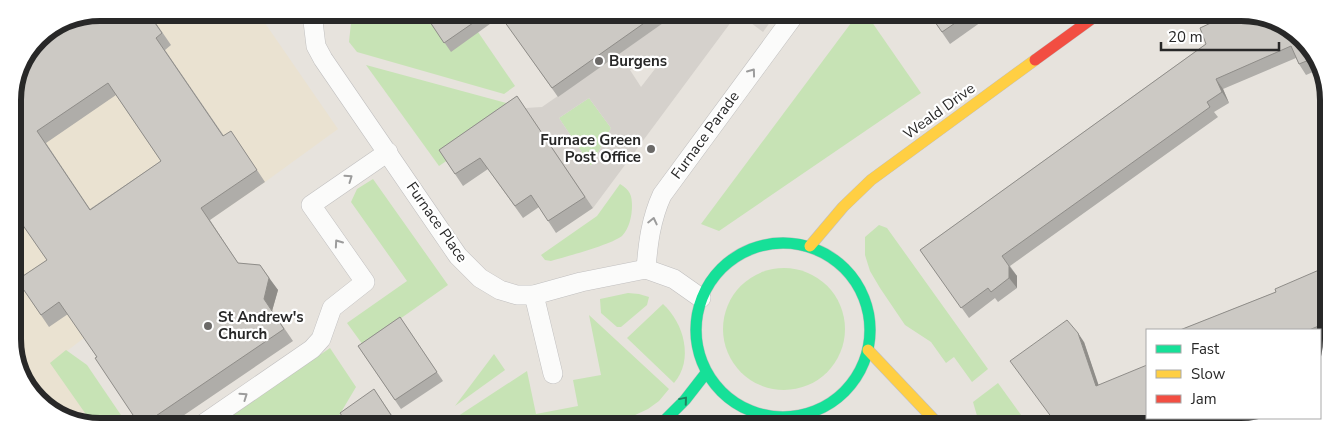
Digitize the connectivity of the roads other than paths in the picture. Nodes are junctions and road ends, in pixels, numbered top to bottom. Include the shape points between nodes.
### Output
1 (313, 21) edge
2 (790, 21) edge
3 (1090, 21) edge
4 (388, 152) junction
5 (810, 246) junction
6 (646, 269) junction
7 (534, 295) junction
8 (701, 298) junction
9 (868, 350) junction
10 (706, 373) junction
11 (553, 374) dead end
12 (795, 417) junction
13 (212, 418) edge
14 (667, 418) edge
15 (790, 418) edge
16 (932, 418) edge

1 - 4 lane, Furnace Place via 316,46
6 -> 2 lane, Furnace Parade via 649,238 662,195
3 - 5 street, Weald Drive via 871,180
4 - 7 lane, Furnace Place via 458,256 480,278 500,290
13 -> 4 lane via 312,349 321,339 332,308 365,282 311,205
5 - 8 street via 784,242 758,246 734,257 714,275
5 - 9 street via 834,258 852,276 865,299 870,324
6 - 7 lane, Furnace Place
6 - 8 lane via 674,279
7 - 11 lane
8 - 10 street via 695,323 697,349
9 - 12 street via 859,374 842,395 820,410
9 - 16 street
10 - 12 street via 744,409
14 -> 10 street
12 - 15 street

